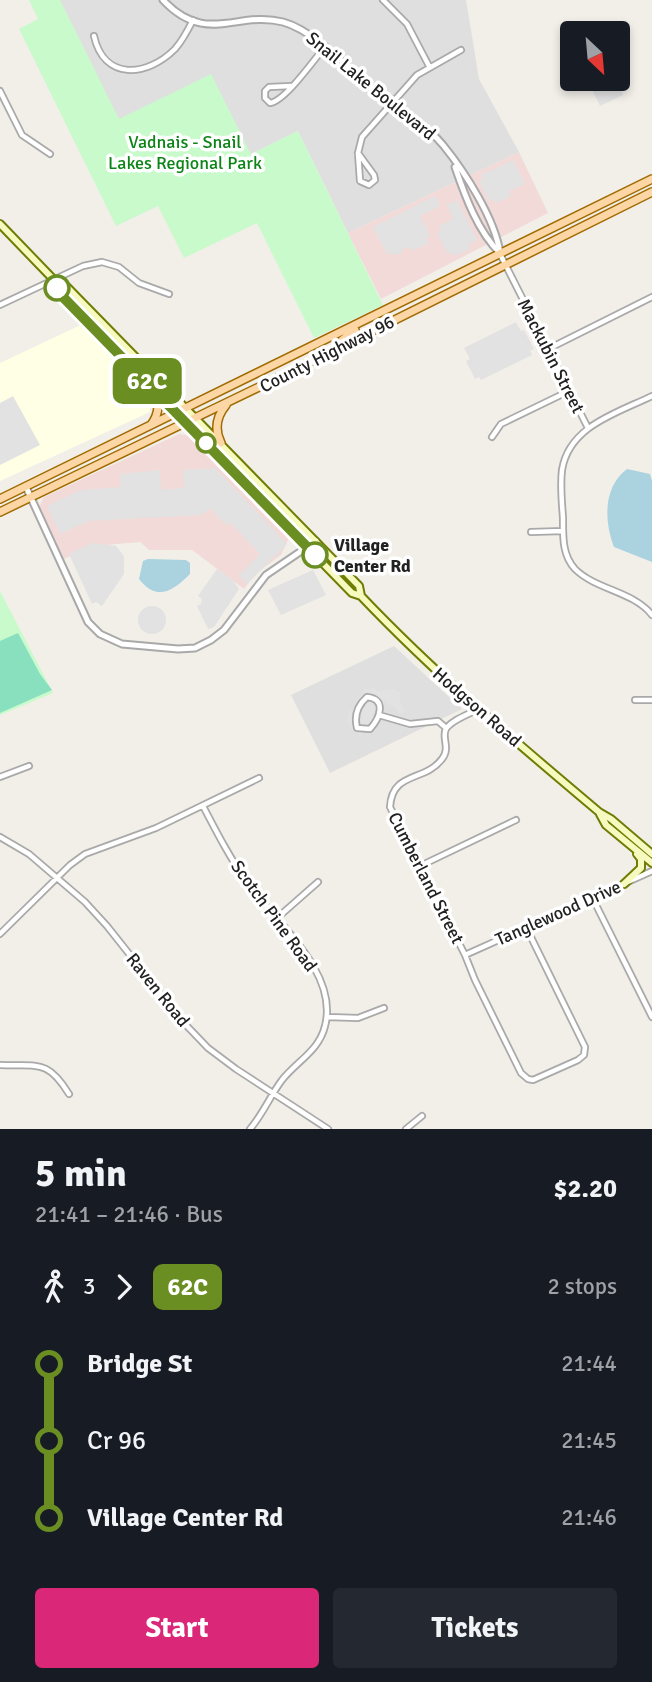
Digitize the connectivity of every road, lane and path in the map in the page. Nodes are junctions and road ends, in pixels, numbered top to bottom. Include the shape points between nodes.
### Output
1 (163, 0) edge
2 (383, 0) edge
3 (193, 20) junction
4 (94, 36) dead end
5 (324, 48) junction
6 (461, 50) dead end
7 (429, 66) junction
8 (291, 86) junction
9 (0, 91) edge
10 (390, 105) junction
11 (358, 153) junction
12 (50, 154) dead end
13 (453, 161) junction
14 (652, 179) edge
15 (471, 187) junction
16 (463, 190) junction
17 (652, 192) edge
18 (0, 224) edge
19 (500, 253) junction
20 (505, 264) junction
21 (54, 280) junction
22 (169, 293) dead end
23 (420, 293) junction
24 (652, 297) edge
25 (0, 305) edge
26 (343, 346) junction
27 (548, 349) junction
28 (152, 387) junction
29 (569, 391) junction
30 (652, 396) edge
31 (230, 402) junction
32 (186, 407) junction
33 (176, 412) junction
34 (196, 418) junction
35 (186, 423) junction
36 (150, 425) junction
37 (588, 428) junction
38 (492, 437) dead end
39 (221, 443) junction
40 (26, 486) junction
41 (0, 499) edge
42 (31, 499) junction
43 (0, 512) edge
44 (563, 531) junction
45 (531, 532) dead end
46 (316, 541) junction
47 (307, 547) junction
48 (361, 596) junction
49 (652, 615) edge
50 (652, 699) edge
51 (635, 700) dead end
52 (478, 709) junction
53 (379, 715) junction
54 (446, 728) junction
55 (29, 766) dead end
56 (0, 777) edge
57 (259, 778) dead end
58 (203, 806) junction
59 (599, 812) junction
60 (516, 820) dead end
61 (0, 837) edge
62 (631, 848) junction
63 (652, 854) edge
64 (652, 863) edge
65 (420, 866) junction
66 (652, 871) edge
67 (58, 878) junction
68 (318, 882) dead end
69 (624, 884) junction
70 (592, 897) junction
71 (276, 919) junction
72 (526, 927) junction
73 (0, 934) edge
74 (465, 955) junction
75 (384, 1009) dead end
76 (327, 1017) junction
77 (652, 1017) edge
78 (0, 1065) edge
79 (69, 1094) dead end
80 (274, 1094) junction
81 (422, 1116) dead end
82 (250, 1129) edge
83 (328, 1129) edge
84 (406, 1129) edge

1 - 3 street, Snail Lake Boulevard
2 - 7 street via 407,24
3 - 4 street via 174,50 133,70 108,63
3 - 5 street, Snail Lake Boulevard via 223,25 281,21 299,28
5 - 8 street
5 - 10 street, Snail Lake Boulevard
6 - 7 street
7 - 10 street
8 - 8 street via 274,103 265,98 270,87
9 - 12 street via 22,135
10 - 11 street via 362,138
10 - 13 street, Snail Lake Boulevard via 430,132
11 - 11 street via 374,174 369,185 360,181
13 - 15 street, Snail Lake Boulevard
13 - 16 street, Snail Lake Boulevard
14 - 19 main road, County Highway 96
15 - 16 street
15 - 19 street, Snail Lake Boulevard
16 - 19 street, Snail Lake Boulevard
17 - 20 main road, County Highway 96
18 - 21 main road, Hodgson Road
19 - 20 street, Mackubin Street
19 - 23 main road, County Highway 96
20 - 26 main road, County Highway 96
20 - 27 street, Mackubin Street
21 - 22 street via 102,262 119,267 139,284
21 - 25 street
21 - 28 main road, Hodgson Road via 60,294
21 - 32 main road, Hodgson Road via 67,287
23 - 26 main road via 349,333
23 - 32 main road, County Highway 96
24 - 27 street
26 - 31 main road, County Highway 96
27 - 29 street, Mackubin Street
28 - 33 main road, Hodgson Road
28 - 36 main road via 159,405
29 - 37 street, Mackubin Street
29 - 38 street via 500,424
30 - 37 street
31 - 34 main road, County Highway 96
31 - 39 main road via 218,419
32 - 33 main road, County Highway 96
32 - 34 main road, Hodgson Road
33 - 35 main road, Hodgson Road
33 - 36 main road, County Highway 96
34 - 35 main road, County Highway 96
34 - 39 main road, Hodgson Road
35 - 42 main road, County Highway 96
35 - 47 main road, Hodgson Road
36 - 40 main road, County Highway 96
37 - 44 street, Mackubin Street via 564,462
39 - 46 main road, Hodgson Road
40 - 41 main road, County Highway 96
40 - 42 street
42 - 43 main road, County Highway 96
42 - 47 street via 88,622 100,634 122,644 187,649 207,643 224,630 259,582
44 - 45 street
44 - 49 street, Mackubin Street via 564,550 574,568
46 - 47 street
46 - 48 main road, Hodgson Road via 359,586
47 - 48 main road, Hodgson Road via 352,593
48 - 52 main road, Hodgson Road
50 - 51 street
52 - 54 street
52 - 59 main road, Hodgson Road
53 - 53 street via 370,729 357,728 357,713 367,697 379,701
53 - 54 street via 410,724 439,721
54 - 65 street, Cumberland Street via 446,752 441,761 397,785 390,794 390,807
55 - 56 street
57 - 58 street
58 - 67 street via 85,855
58 - 71 street, Scotch Pine Road via 237,867
59 - 62 main road, Hodgson Road
59 - 63 main road, Hodgson Road
60 - 65 street
61 - 67 street, Raven Road
62 - 64 main road, Hodgson Road
62 - 69 main road via 641,868
65 - 74 street, Cumberland Street
66 - 69 street, Tanglewood Drive
67 - 73 street
67 - 80 street, Raven Road via 107,926 195,1036
68 - 71 street
69 - 70 street, Tanglewood Drive
70 - 72 street, Tanglewood Drive
70 - 77 street
71 - 76 street, Scotch Pine Road via 303,950 320,980
72 - 74 street, Tanglewood Drive
72 - 74 street, Cumberland Street via 585,1047 578,1060 537,1079 521,1073
75 - 76 street via 358,1018
76 - 80 street via 313,1050
78 - 79 street via 45,1068
80 - 82 street
80 - 83 street, Raven Road
81 - 84 street

